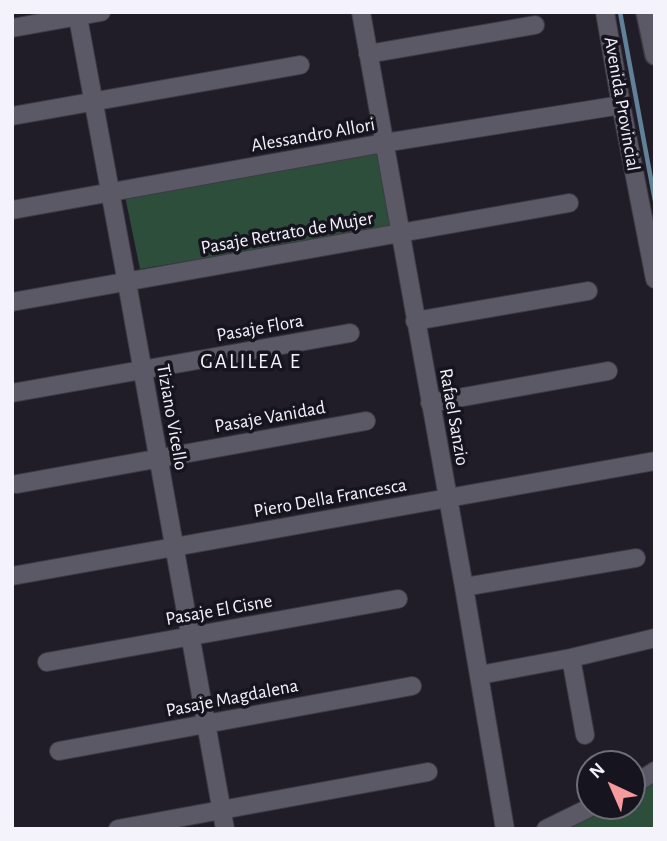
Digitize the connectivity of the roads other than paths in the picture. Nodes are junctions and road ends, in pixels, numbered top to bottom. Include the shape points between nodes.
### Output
1 (101, 12) edge
2 (361, 12) edge
3 (605, 12) edge
4 (646, 12) edge
5 (77, 14) edge
6 (535, 25) dead end
7 (12, 28) edge
8 (368, 54) junction
9 (655, 55) edge
10 (300, 65) dead end
11 (93, 102) junction
12 (621, 105) junction
13 (12, 116) edge
14 (384, 144) junction
15 (110, 192) junction
16 (569, 204) dead end
17 (12, 210) edge
18 (400, 234) junction
19 (655, 279) edge
20 (127, 283) junction
21 (588, 291) dead end
22 (12, 302) edge
23 (415, 321) junction
24 (350, 333) dead end
25 (142, 371) junction
26 (608, 371) dead end
27 (12, 393) edge
28 (430, 403) junction
29 (366, 421) dead end
30 (158, 459) junction
31 (655, 461) edge
32 (17, 484) dead end
33 (447, 498) junction
34 (174, 547) junction
35 (636, 558) dead end
36 (12, 576) edge
37 (464, 587) junction
38 (398, 599) dead end
39 (190, 636) junction
40 (655, 638) edge
41 (571, 658) junction
42 (47, 662) dead end
43 (480, 675) junction
44 (412, 685) dead end
45 (206, 724) junction
46 (585, 735) dead end
47 (59, 751) dead end
48 (428, 772) dead end
49 (222, 810) junction
50 (576, 814) edge
51 (118, 829) edge
52 (225, 829) edge
53 (505, 829) edge
54 (546, 829) edge

1 - 5 street
2 - 8 street, Rafael Sanzio
3 - 12 street, Avenida Provincial
4 - 9 street, Avenida Provincial
5 - 7 street
5 - 11 street, Tiziano Vicello
6 - 8 street
8 - 14 street, Rafael Sanzio
10 - 11 street
11 - 13 street
11 - 15 street, Tiziano Vicello
12 - 14 street, Alessandro Allori
12 - 19 street, Avenida Provincial
14 - 15 street, Alessandro Allori
14 - 18 street, Rafael Sanzio
15 - 17 street, Alessandro Allori
15 - 20 street, Tiziano Vicello
16 - 18 street, Pasaje Retrato de Mujer
18 - 20 street, Pasaje Retrato de Mujer
18 - 23 street, Rafael Sanzio
20 - 22 street, Pasaje Retrato de Mujer
20 - 25 street, Tiziano Vicello
21 - 23 street
23 - 28 street, Rafael Sanzio
24 - 25 street, Pasaje Flora
25 - 27 street, Pasaje Flora
25 - 30 street, Tiziano Vicello
26 - 28 street
28 - 33 street, Rafael Sanzio
29 - 30 street, Pasaje Vanidad
30 - 32 street, Pasaje Vanidad
30 - 34 street, Tiziano Vicello
31 - 33 street, Piero Della Francesca
33 - 34 street, Piero Della Francesca
33 - 37 street, Rafael Sanzio
34 - 36 street, Piero Della Francesca
34 - 39 street, Tiziano Vicello
35 - 37 street
37 - 43 street, Rafael Sanzio
38 - 39 street, Pasaje El Cisne
39 - 42 street, Pasaje El Cisne
39 - 45 street, Tiziano Vicello
40 - 41 street
41 - 43 street
41 - 46 street
43 - 53 street, Rafael Sanzio
44 - 45 street, Pasaje Magdalena
45 - 47 street, Pasaje Magdalena
45 - 49 street, Tiziano Vicello
48 - 49 street
49 - 51 street
49 - 52 street, Tiziano Vicello
50 - 54 street

